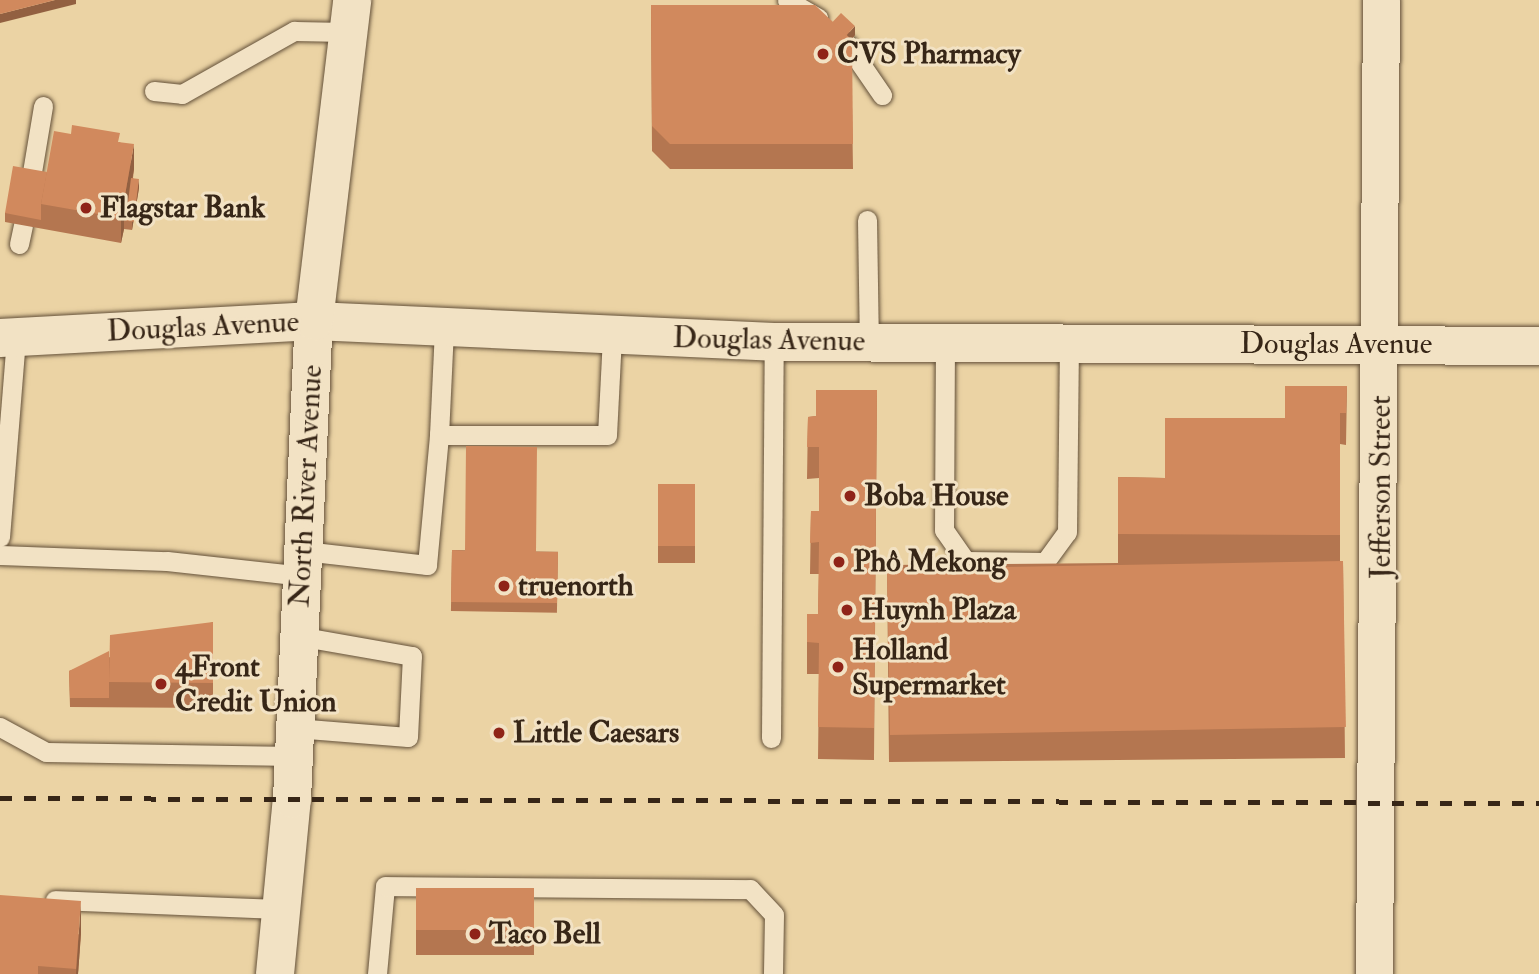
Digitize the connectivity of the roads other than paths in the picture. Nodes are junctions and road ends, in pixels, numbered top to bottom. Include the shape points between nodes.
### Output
1 (788, 0) edge
2 (1381, 0) edge
3 (350, 16) edge
4 (832, 30) edge
5 (847, 44) edge
6 (154, 91) dead end
7 (882, 95) dead end
8 (43, 106) dead end
9 (31, 178) edge
10 (867, 220) dead end
11 (314, 321) junction
12 (444, 327) junction
13 (612, 337) junction
14 (8, 338) edge
15 (869, 341) junction
16 (945, 341) junction
17 (774, 342) junction
18 (1069, 342) junction
19 (1382, 344) junction
20 (1539, 346) edge
21 (439, 435) junction
22 (3, 437) edge
23 (0, 537) edge
24 (0, 555) edge
25 (303, 564) junction
26 (299, 636) junction
27 (0, 727) edge
28 (771, 738) dead end
29 (294, 742) junction
30 (27, 899) edge
31 (281, 909) junction
32 (275, 974) edge
33 (377, 974) edge
34 (773, 974) edge
35 (1374, 974) edge

1 - 4 lane
2 - 19 street, Jefferson Street
3 - 6 lane via 294,31 182,94
3 - 11 street, North River Avenue
5 - 7 lane
8 - 9 lane
10 - 15 lane
11 - 12 street, Douglas Avenue
11 - 14 street, Douglas Avenue
11 - 25 street, North River Avenue
12 - 13 street, Douglas Avenue
12 - 21 lane
13 - 17 street, Douglas Avenue
13 - 21 lane via 607,435
14 - 22 lane
15 - 16 street, Douglas Avenue
15 - 17 street, Douglas Avenue
16 - 18 street, Douglas Avenue
16 - 18 lane via 944,530 966,561 1045,562 1068,532
17 - 28 lane
18 - 19 street, Douglas Avenue
19 - 20 street, Douglas Avenue
19 - 35 street, Jefferson Street
21 - 25 lane via 427,565
22 - 23 lane
24 - 25 lane
25 - 26 street, North River Avenue
26 - 29 street, North River Avenue
26 - 29 lane via 412,656 408,737
27 - 29 lane via 46,751
29 - 31 street, North River Avenue
30 - 31 lane
31 - 32 street, North River Avenue
33 - 34 lane via 385,886 398,886 750,889 774,915

